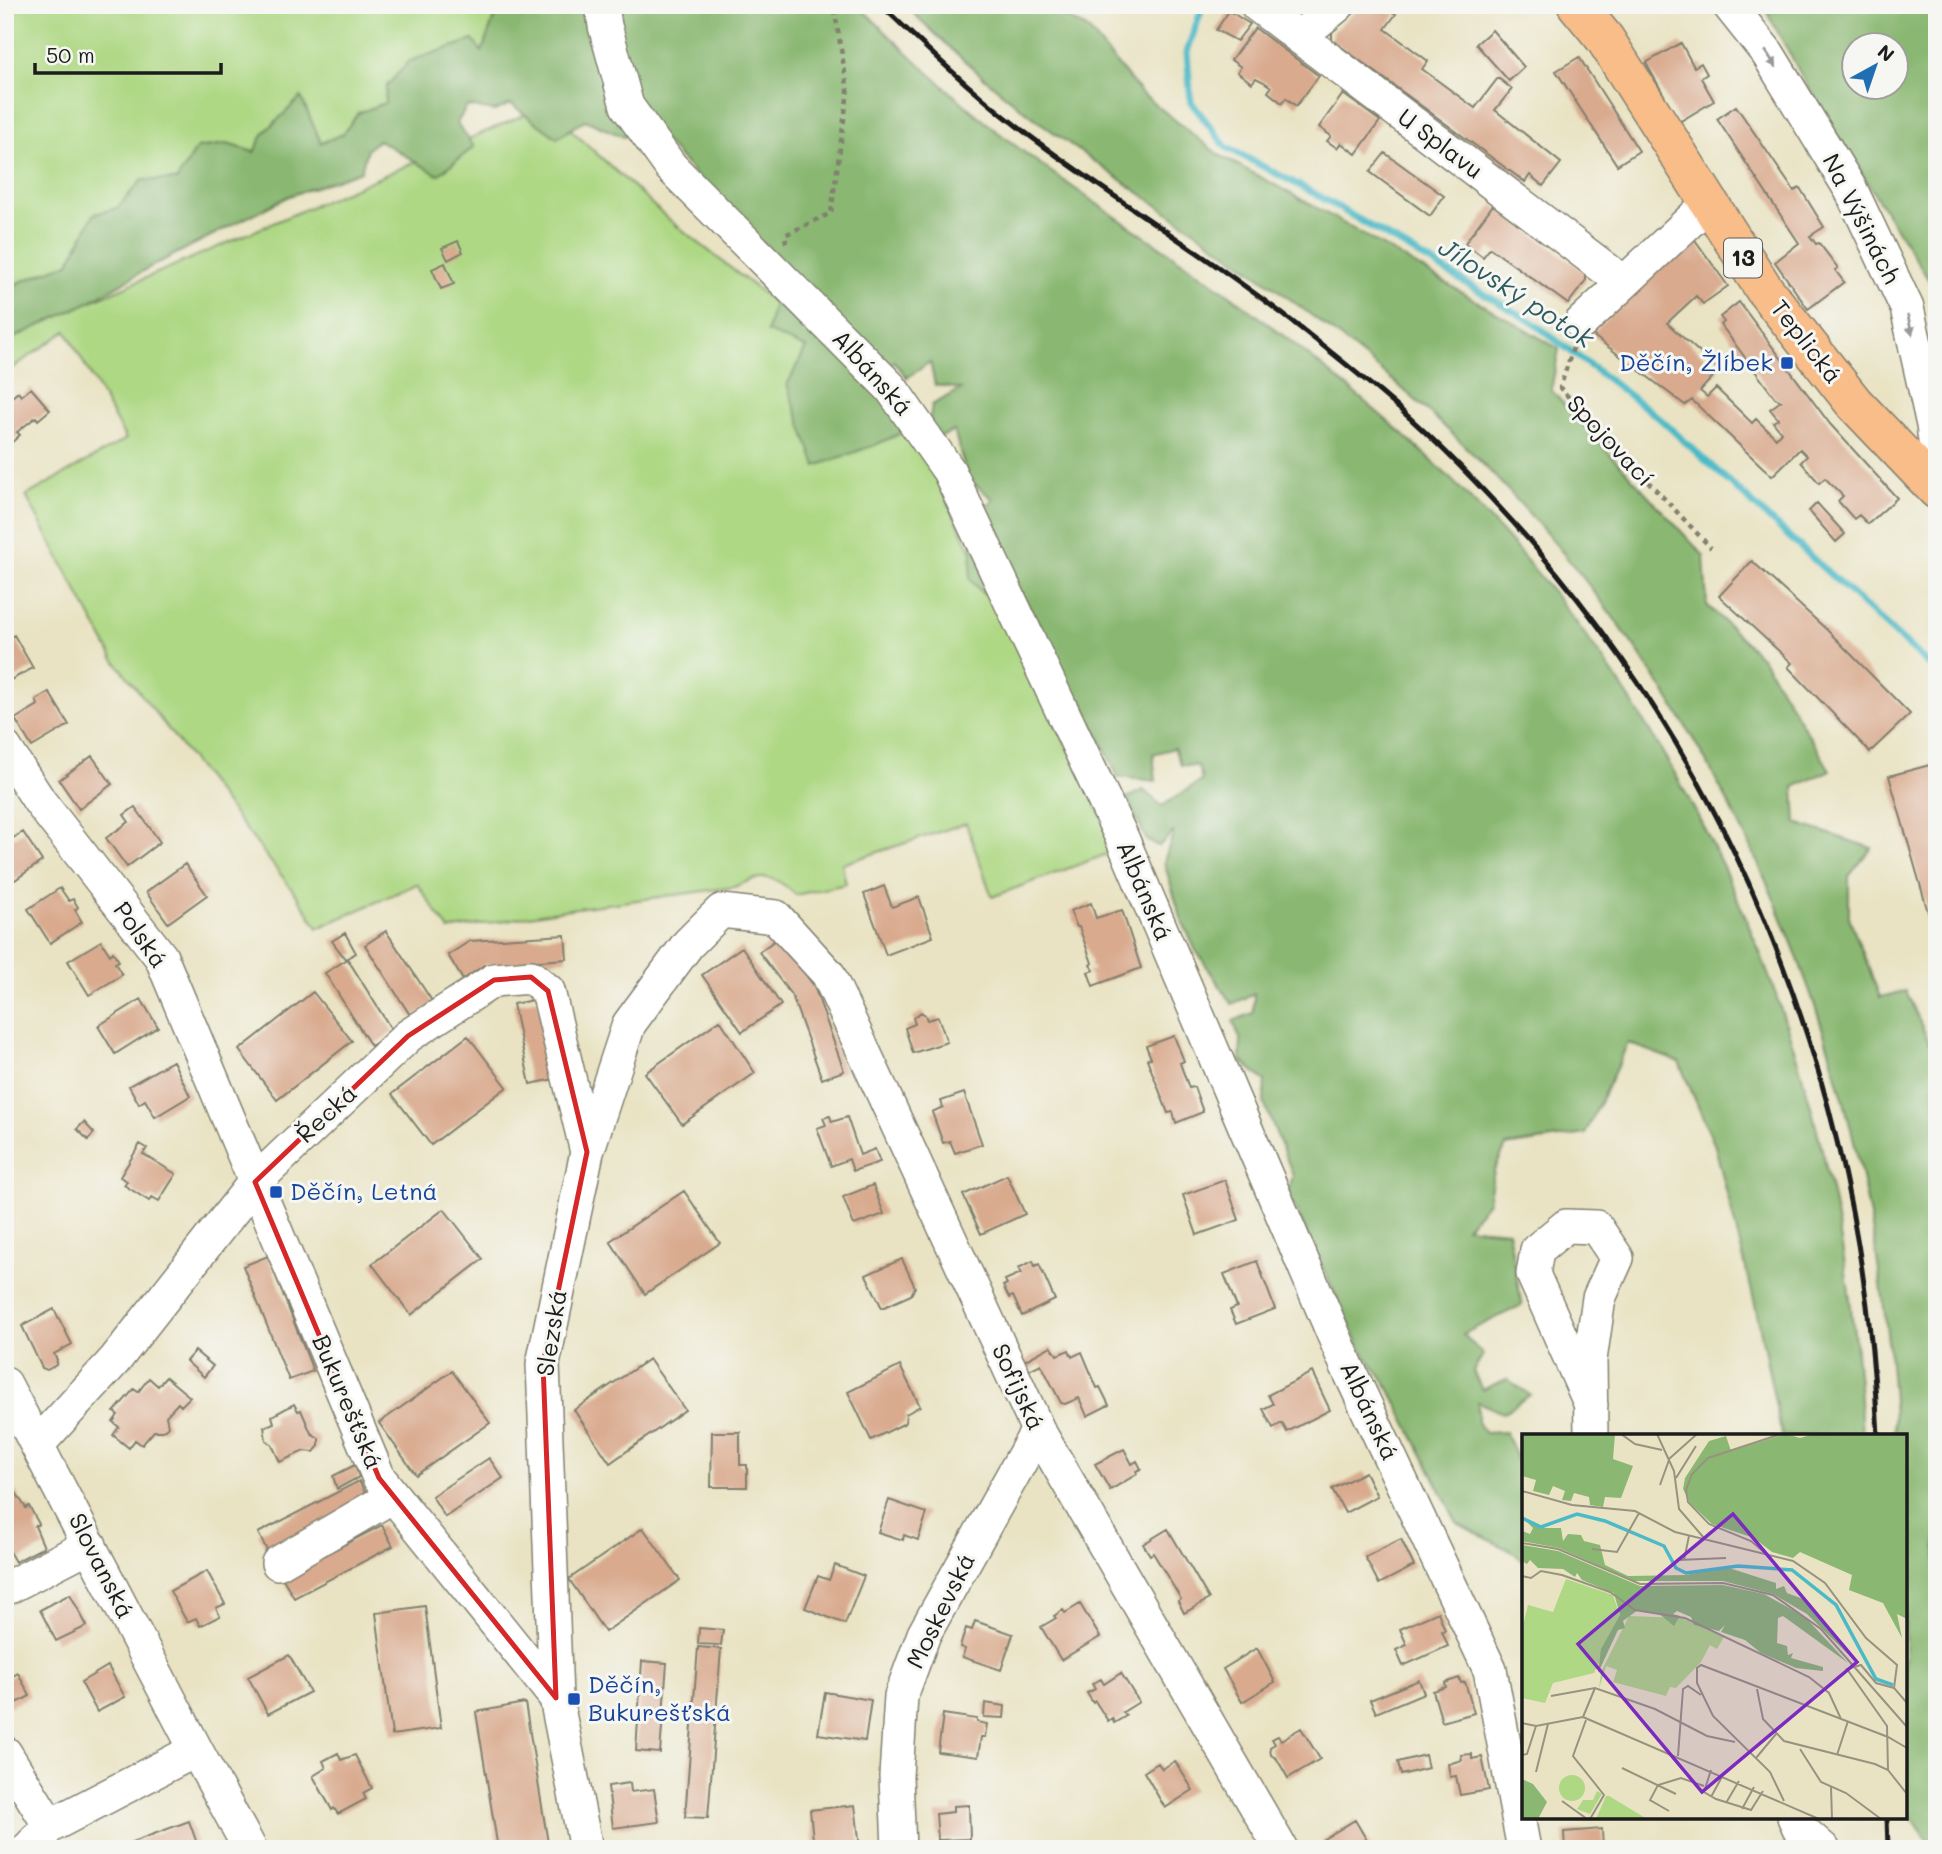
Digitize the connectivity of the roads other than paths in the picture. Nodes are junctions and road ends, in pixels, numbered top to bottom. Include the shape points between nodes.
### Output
1 (1257, 5) edge
2 (1338, 5) edge
3 (1577, 5) edge
4 (1729, 5) edge
5 (603, 15) edge
6 (1299, 37) junction
7 (1708, 204) junction
8 (1623, 282) junction
9 (1581, 323) road end
10 (1937, 457) edge
11 (1937, 490) edge
12 (5, 748) edge
13 (776, 917) joint
14 (587, 1152) junction
15 (255, 1182) junction
16 (5, 1384) edge
17 (1591, 1420) edge
18 (1038, 1430) junction
19 (37, 1444) junction
20 (393, 1496) junction
21 (90, 1545) junction
22 (278, 1563) dead end
23 (5, 1589) edge
24 (556, 1698) junction
25 (196, 1750) junction
26 (5, 1753) edge
27 (1795, 1819) edge
28 (39, 1837) edge
29 (250, 1849) edge
30 (586, 1849) edge
31 (899, 1849) edge
32 (1281, 1849) edge
33 (1524, 1849) edge
34 (1823, 1849) edge

1 - 6 street, U Splavu
2 - 6 street
3 - 7 main road, Teplická / 13 via 1605,40
4 -> 10 street, Na Výšinách via 1768,54 1850,190 1907,308
5 - 33 street, Albánská via 627,106 671,167 891,387 949,471 1122,838 1348,1366 1490,1670
6 - 8 street, U Splavu
7 - 8 street
7 - 11 main road, Teplická / 13 via 1804,343
8 - 9 street
12 - 15 street, Polská via 40,802 161,957
13 - 14 street, Slezská via 721,911 688,944 629,1024
13 - 18 street, Sofijská via 828,974
14 - 15 street, Řecká via 548,991 531,976 494,981 408,1036
14 - 24 street, Slezská via 543,1364
15 - 19 street, Řecká via 115,1360
15 - 20 street, Bukurešťská via 379,1478
16 - 19 street, Slovanská
17 - 17 street via 1590,1360 1599,1298 1617,1258 1596,1227 1566,1226 1537,1250 1533,1274
18 - 31 street, Moskevská via 924,1634 901,1696 896,1776
18 - 32 street, Sofijská
19 - 21 street, Slovanská
20 - 22 street
20 - 24 street, Bukurešťská
21 - 23 street
21 - 25 street, Slovanská
24 - 30 street, Slezská
25 - 28 street
25 - 29 street, Slovanská
26 - 28 street
27 - 34 street

